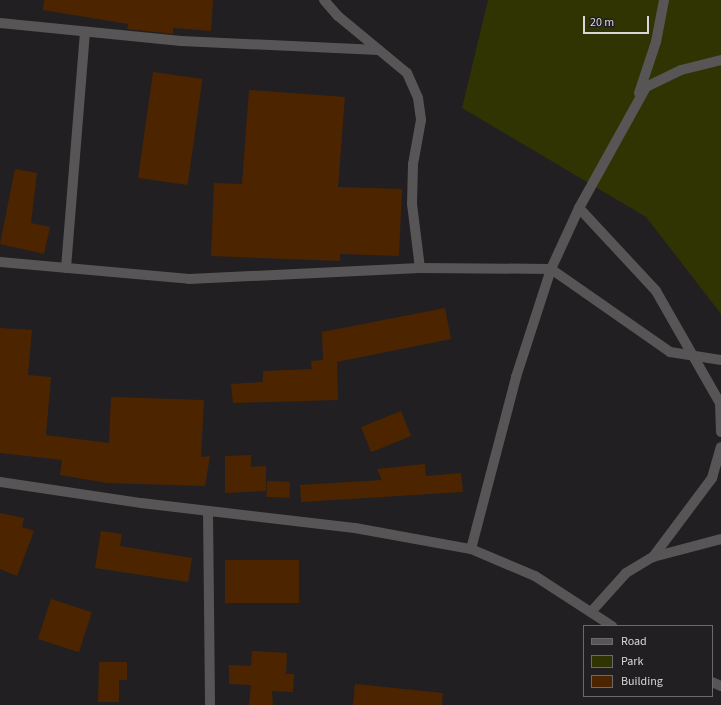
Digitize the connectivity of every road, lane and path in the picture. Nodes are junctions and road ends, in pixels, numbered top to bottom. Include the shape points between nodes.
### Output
1 (324, 0) edge
2 (664, 0) edge
3 (0, 23) edge
4 (85, 33) junction
5 (379, 50) junction
6 (721, 60) edge
7 (638, 97) junction
8 (579, 208) junction
9 (0, 262) edge
10 (66, 268) junction
11 (420, 268) junction
12 (551, 269) junction
13 (691, 356) junction
14 (721, 360) edge
15 (721, 432) edge
16 (721, 447) edge
17 (0, 482) edge
18 (208, 511) junction
19 (721, 539) edge
20 (472, 549) junction
21 (653, 557) junction
22 (591, 612) junction
23 (610, 625) edge
24 (210, 705) edge

1 - 5 street via 338,16
2 - 7 street via 656,42
3 - 4 street
4 - 5 street
4 - 10 street
5 - 11 street via 407,74 418,98 421,120 413,164 412,204
6 - 7 street via 656,80
7 - 8 street
8 - 12 street
8 - 13 street via 646,276
9 - 10 street
10 - 11 street via 189,279
11 - 12 street
12 - 13 street via 670,352
12 - 20 street via 516,377
13 - 14 street
13 - 15 street via 720,403
16 - 21 street via 712,478
17 - 18 street
18 - 20 street via 355,528
18 - 24 street
19 - 21 street
20 - 22 street via 535,576
21 - 22 street via 626,573
22 - 23 street

